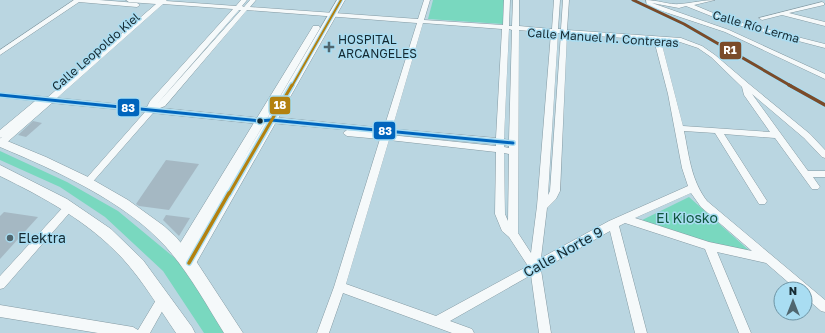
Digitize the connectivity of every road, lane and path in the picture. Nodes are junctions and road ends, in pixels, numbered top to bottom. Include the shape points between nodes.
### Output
1 (69, 0) edge
2 (78, 0) edge
3 (129, 0) edge
4 (244, 0) edge
5 (253, 0) edge
6 (333, 0) edge
7 (341, 0) edge
8 (427, 0) edge
9 (507, 0) edge
10 (516, 0) edge
11 (557, 0) edge
12 (566, 0) edge
13 (648, 0) edge
14 (712, 0) edge
15 (157, 3) edge
16 (822, 4) edge
17 (688, 5) junction
18 (240, 10) junction
19 (783, 13) junction
20 (327, 17) junction
21 (762, 18) dead end
22 (420, 23) junction
23 (825, 24) edge
24 (507, 29) junction
25 (516, 30) junction
26 (555, 32) junction
27 (565, 33) junction
28 (210, 38) junction
29 (220, 39) junction
30 (658, 41) junction
31 (1, 46) edge
32 (11, 46) junction
33 (825, 46) edge
34 (0, 53) edge
35 (183, 69) junction
36 (192, 70) junction
37 (825, 77) edge
38 (746, 86) junction
39 (0, 95) edge
40 (40, 100) junction
41 (49, 101) junction
42 (150, 111) junction
43 (267, 122) junction
44 (679, 128) junction
45 (718, 131) junction
46 (386, 134) junction
47 (776, 135) junction
48 (500, 146) junction
49 (513, 147) junction
50 (0, 152) edge
51 (825, 155) edge
52 (51, 164) junction
53 (805, 174) junction
54 (825, 174) edge
55 (87, 183) junction
56 (815, 187) dead end
57 (692, 188) junction
58 (762, 201) dead end
59 (542, 206) junction
60 (70, 207) junction
61 (625, 219) junction
62 (613, 224) junction
63 (514, 234) junction
64 (709, 246) junction
65 (185, 259) junction
66 (770, 260) junction
67 (535, 267) junction
68 (0, 284) edge
69 (340, 287) junction
70 (163, 299) junction
71 (825, 307) edge
72 (0, 312) edge
73 (438, 321) junction
74 (133, 333) edge
75 (143, 333) edge
76 (186, 333) edge
77 (234, 333) edge
78 (324, 333) edge
79 (468, 333) edge
80 (545, 333) edge
81 (641, 333) edge
82 (745, 333) edge

1 - 31 street
2 - 15 street, Calle Manuel M. Contreras
2 - 32 street
3 - 15 street, Calle Manuel M. Contreras
4 - 18 street
5 - 18 street
6 - 20 main road
7 - 20 main road
8 - 22 street
9 - 24 street
10 - 25 street
11 - 26 street
12 - 27 street
13 - 17 street via 679,6
13 - 37 street via 649,4 658,8 727,31
14 - 17 street
15 - 18 street, Calle Manuel M. Contreras
15 - 40 street, Calle Leopoldo Kiel
15 - 41 street, Calle Leopoldo Kiel
16 - 19 street
17 - 33 street, Calle Río Lerma via 728,21
18 - 20 street, Calle Manuel M. Contreras
18 - 28 street
18 - 29 street
19 - 21 street
19 - 23 street
20 - 22 street, Calle Manuel M. Contreras
20 - 43 main road
22 - 24 street, Calle Manuel M. Contreras
22 - 46 street
24 - 25 street, Calle Manuel M. Contreras
24 - 48 street
25 - 26 street, Calle Manuel M. Contreras
25 - 49 street
26 - 27 street, Calle Manuel M. Contreras
26 - 59 street
27 - 30 street, Calle Manuel M. Contreras
27 - 59 street via 555,191
28 - 29 street
28 - 35 street
29 - 36 street
30 - 38 street, Calle Manuel M. Contreras via 689,43 704,49
30 - 44 street
31 - 32 street
32 - 34 street
35 - 36 street
35 - 42 street via 153,102
36 - 42 street via 162,104
38 - 47 street via 748,95
38 - 51 street via 807,136
39 - 40 street
40 - 41 street
40 - 50 street, Calle Leopoldo Kiel
41 - 42 street
41 - 50 street, Calle Leopoldo Kiel
42 - 43 street
42 - 55 street
43 - 46 street
43 - 65 main road
44 - 45 street
44 - 57 street
45 - 47 street
45 - 58 street
46 - 48 street
46 - 69 street
47 - 53 street
48 - 49 street
48 - 63 street via 500,214 506,228
49 - 63 street
50 - 52 highway
50 - 52 highway
50 - 60 highway via 23,182
52 - 55 highway
53 - 54 street
53 - 56 street
55 - 65 highway via 118,200 160,231
57 - 61 street, Calle Norte 9
57 - 66 street via 704,204
59 - 67 street
60 - 68 street
60 - 70 highway via 120,245
61 - 62 street, Calle Norte 9
61 - 64 street
62 - 67 street, Calle Norte 9
62 - 81 street
63 - 67 street
64 - 66 street
64 - 82 street
65 - 77 highway
66 - 71 street
67 - 73 street, Calle Norte 9
67 - 80 street
69 - 73 street
69 - 78 street
70 - 75 street
70 - 76 highway
72 - 74 street
73 - 79 street

